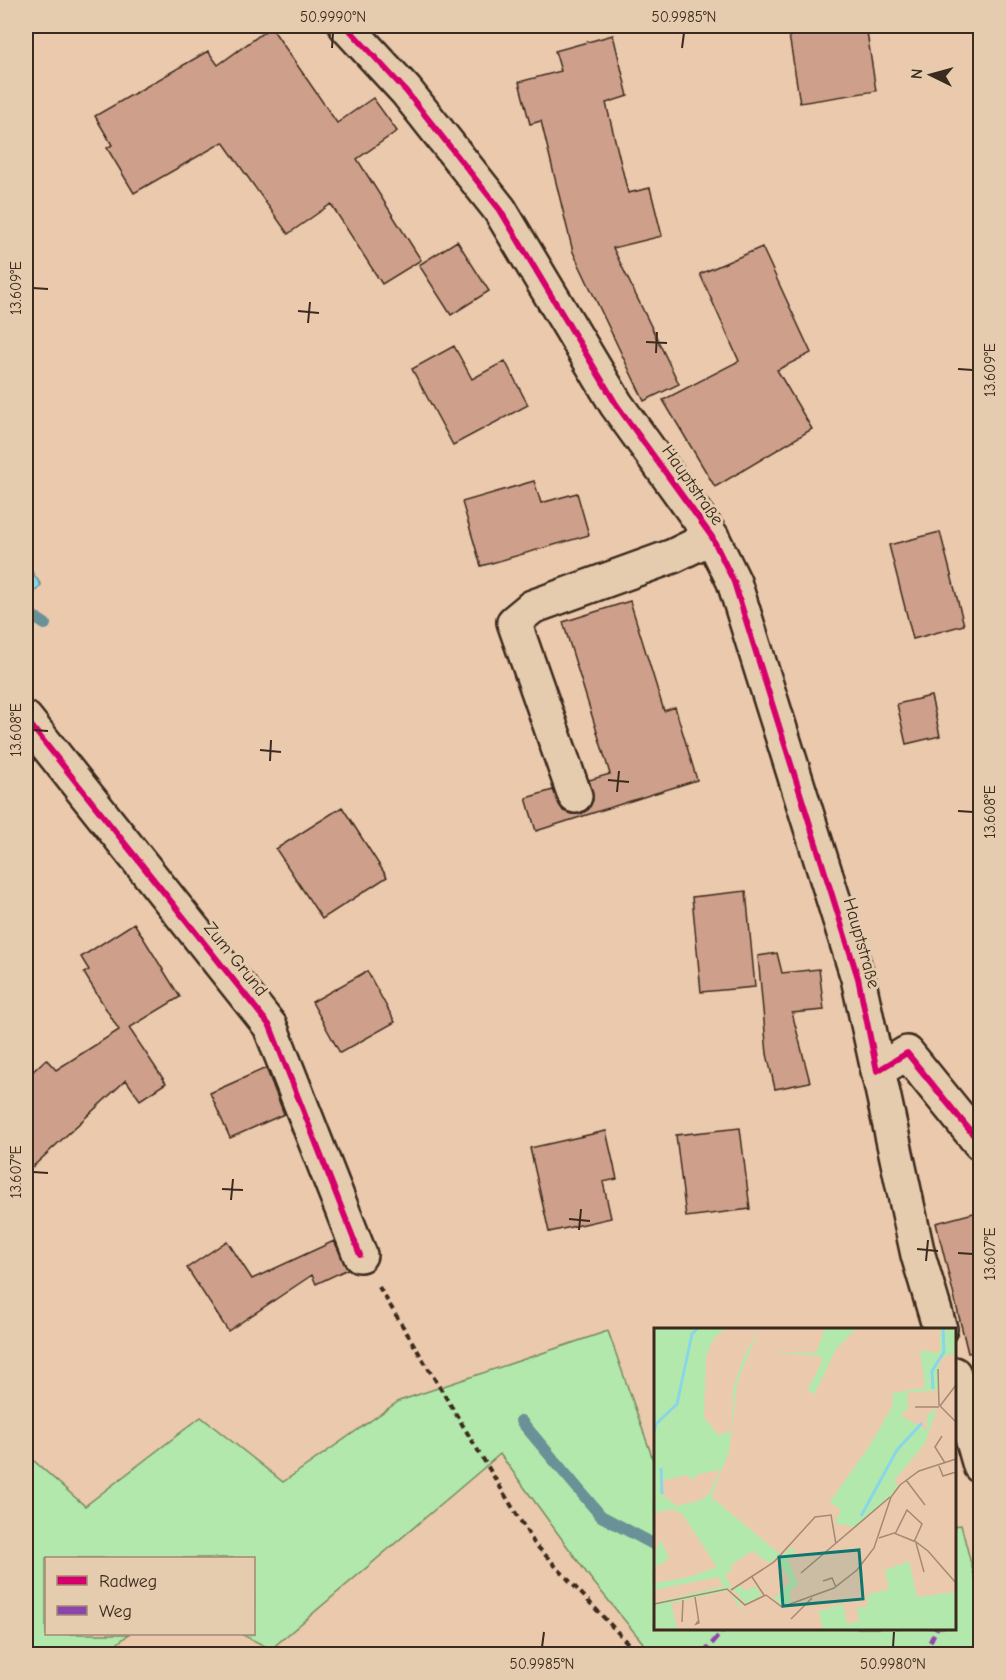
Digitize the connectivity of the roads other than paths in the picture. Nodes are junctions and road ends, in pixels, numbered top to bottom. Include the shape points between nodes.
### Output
1 (346, 26) edge
2 (712, 537) junction
3 (26, 719) edge
4 (575, 796) dead end
5 (877, 1071) junction
6 (981, 1143) edge
7 (360, 1255) road end
8 (940, 1328) edge
9 (955, 1377) edge
10 (981, 1466) edge

1 - 2 street, Hauptstraße via 406,91 500,210 616,404
2 - 4 street via 673,556 532,608 514,622
2 - 5 street, Hauptstraße via 734,582 858,978
3 - 7 street, Zum Grund via 270,1026
5 - 6 street via 907,1053
5 - 8 street, Hauptstraße via 918,1255
9 - 10 street

